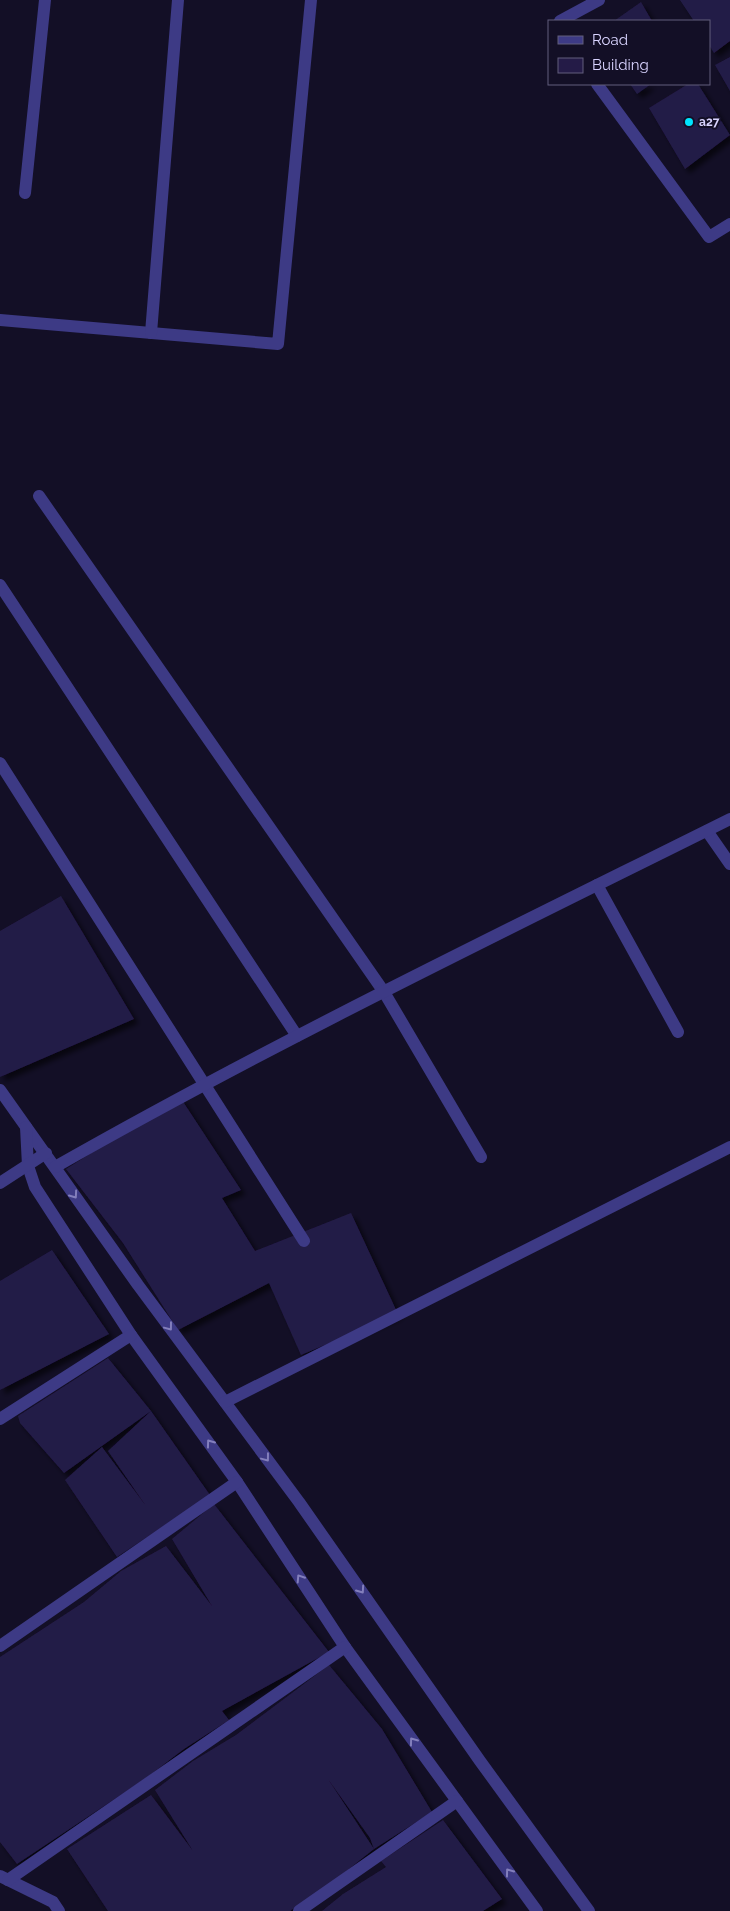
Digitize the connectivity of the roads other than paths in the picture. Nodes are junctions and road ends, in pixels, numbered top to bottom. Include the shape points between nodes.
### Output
1 (45, 0) edge
2 (178, 0) edge
3 (311, 0) edge
4 (599, 0) edge
5 (562, 20) edge
6 (598, 85) edge
7 (25, 193) dead end
8 (730, 224) edge
9 (0, 320) edge
10 (151, 333) junction
11 (39, 496) dead end
12 (0, 585) edge
13 (0, 763) edge
14 (730, 819) edge
15 (707, 830) junction
16 (730, 864) edge
17 (597, 885) junction
18 (384, 992) junction
19 (678, 1032) dead end
20 (296, 1036) junction
21 (204, 1084) junction
22 (0, 1090) edge
23 (26, 1127) junction
24 (730, 1147) edge
25 (46, 1153) junction
26 (481, 1158) dead end
27 (28, 1166) junction
28 (54, 1167) junction
29 (0, 1183) edge
30 (304, 1240) dead end
31 (131, 1335) junction
32 (225, 1402) junction
33 (0, 1419) edge
34 (237, 1482) junction
35 (0, 1646) edge
36 (345, 1647) junction
37 (457, 1801) junction
38 (4, 1878) edge
39 (59, 1911) edge
40 (299, 1911) edge
41 (538, 1911) edge
42 (589, 1911) edge

1 - 7 street
2 - 10 street
3 - 10 street via 278,344
4 - 5 street
6 - 8 street via 709,237
9 - 10 street
11 - 18 street
12 - 20 street
13 - 21 street
14 - 15 street
15 - 16 street
15 - 17 street
17 - 18 street
17 - 19 street
18 - 20 street
18 - 26 street
20 - 21 street
21 - 28 street
21 - 30 street
22 - 23 street
23 - 25 street
23 - 27 street
24 - 32 street
25 - 27 street
25 - 28 street
27 - 29 street
27 - 31 street via 35,1186
28 -> 32 street
31 - 33 street
34 -> 31 street
32 -> 42 street
34 - 35 street
36 -> 34 street
37 -> 36 street
36 - 38 street
37 - 40 street
41 -> 37 street
38 - 39 street via 53,1902

